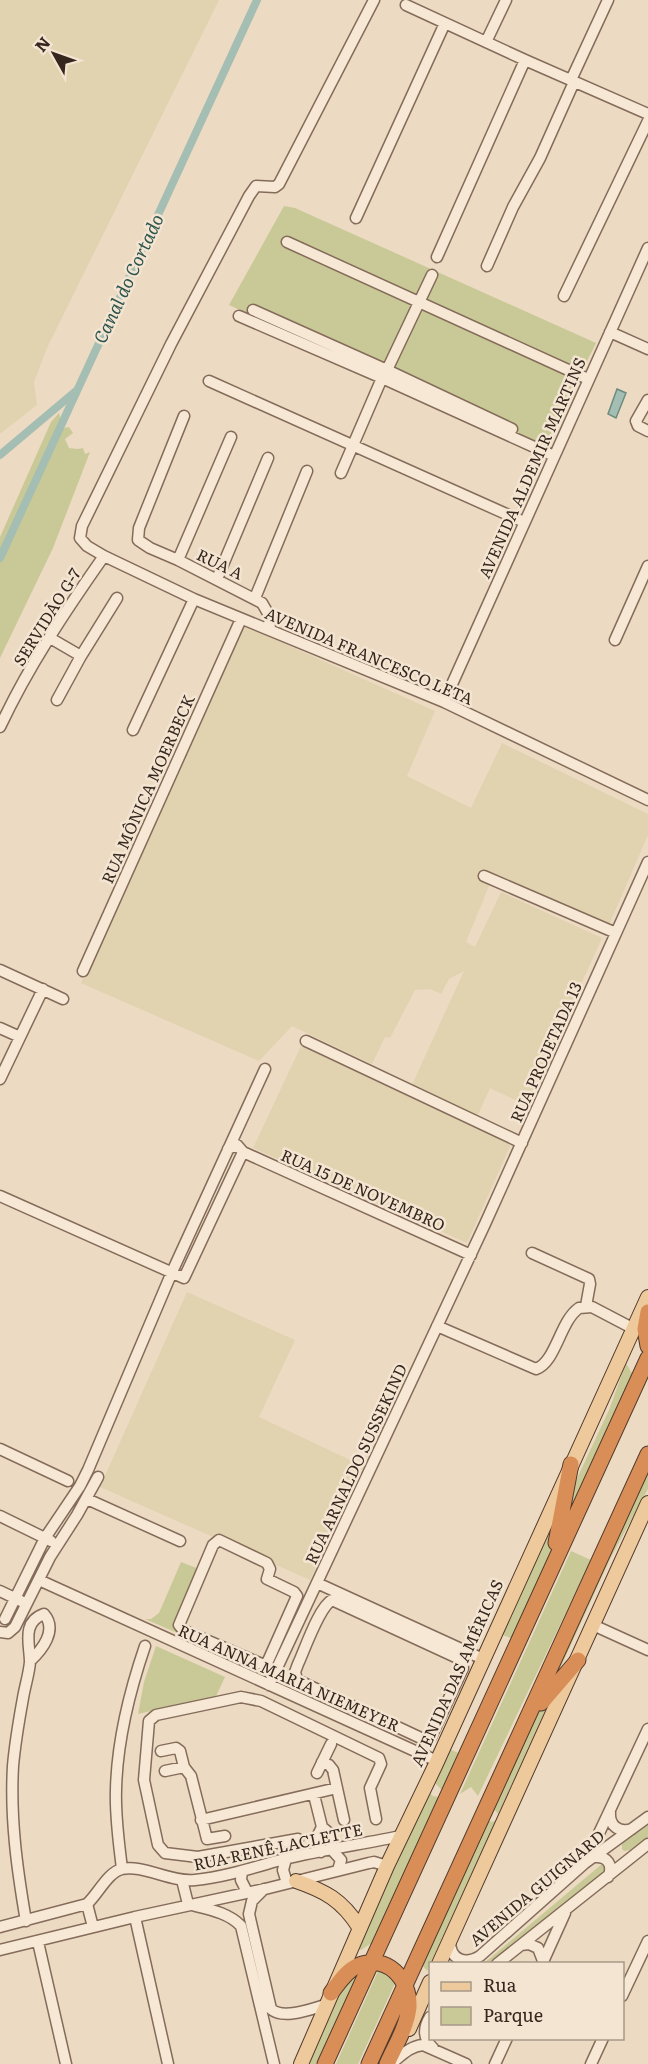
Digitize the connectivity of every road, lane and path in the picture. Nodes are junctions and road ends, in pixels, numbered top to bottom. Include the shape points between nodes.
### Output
1 (374, 0) edge
2 (506, 0) edge
3 (608, 0) edge
4 (406, 5) dead end
5 (445, 23) junction
6 (486, 42) junction
7 (525, 60) junction
8 (572, 81) junction
9 (648, 114) edge
10 (648, 121) edge
11 (356, 218) dead end
12 (287, 242) dead end
13 (648, 248) edge
14 (436, 257) dead end
15 (487, 266) dead end
16 (432, 275) dead end
17 (564, 296) dead end
18 (420, 302) junction
19 (253, 310) dead end
20 (239, 316) dead end
21 (610, 332) junction
22 (648, 349) edge
23 (385, 374) junction
24 (588, 379) junction
25 (209, 381) dead end
26 (648, 400) edge
27 (184, 416) dead end
28 (648, 431) edge
29 (231, 437) dead end
30 (353, 445) junction
31 (545, 445) dead end
32 (554, 456) junction
33 (268, 458) dead end
34 (307, 471) dead end
35 (341, 473) dead end
36 (524, 522) junction
37 (104, 556) junction
38 (178, 560) junction
39 (648, 566) edge
40 (217, 579) junction
41 (117, 598) dead end
42 (255, 598) junction
43 (194, 599) junction
44 (241, 620) junction
45 (270, 630) junction
46 (50, 638) junction
47 (615, 640) dead end
48 (81, 656) junction
49 (57, 700) dead end
50 (444, 702) junction
51 (0, 728) edge
52 (133, 730) dead end
53 (648, 800) edge
54 (648, 862) edge
55 (484, 876) dead end
56 (616, 933) junction
57 (0, 970) edge
58 (83, 971) dead end
59 (43, 989) junction
60 (63, 999) dead end
61 (0, 1028) edge
62 (20, 1037) junction
63 (306, 1041) dead end
64 (265, 1069) dead end
65 (0, 1079) edge
66 (522, 1143) junction
67 (228, 1149) junction
68 (243, 1152) junction
69 (0, 1196) edge
70 (532, 1253) dead end
71 (471, 1255) junction
72 (172, 1272) junction
73 (648, 1297) edge
74 (586, 1306) junction
75 (648, 1312) edge
76 (437, 1326) junction
77 (634, 1329) junction
78 (648, 1346) edge
79 (648, 1358) edge
80 (0, 1449) edge
81 (648, 1454) edge
82 (571, 1464) junction
83 (98, 1477) dead end
84 (68, 1481) dead end
85 (87, 1499) junction
86 (648, 1503) edge
87 (0, 1516) edge
88 (45, 1538) junction
89 (180, 1541) dead end
90 (57, 1544) junction
91 (551, 1568) junction
92 (39, 1580) junction
93 (317, 1583) junction
94 (0, 1592) edge
95 (14, 1598) junction
96 (27, 1604) junction
97 (299, 1608) junction
98 (5, 1619) dead end
99 (593, 1625) junction
100 (0, 1632) edge
101 (290, 1642) junction
102 (145, 1646) dead end
103 (305, 1648) junction
104 (648, 1650) edge
105 (483, 1659) junction
106 (578, 1660) junction
107 (30, 1661) dead end
108 (269, 1685) junction
109 (529, 1717) junction
110 (648, 1729) edge
111 (331, 1744) dead end
112 (161, 1751) dead end
113 (437, 1761) junction
114 (322, 1762) junction
115 (184, 1767) junction
116 (165, 1771) dead end
117 (317, 1773) dead end
118 (337, 1788) junction
119 (314, 1795) junction
120 (610, 1808) junction
121 (648, 1817) edge
122 (376, 1819) dead end
123 (201, 1820) junction
124 (344, 1820) dead end
125 (321, 1827) junction
126 (633, 1829) junction
127 (225, 1836) dead end
128 (401, 1836) junction
129 (621, 1838) junction
130 (298, 1839) dead end
131 (646, 1846) edge
132 (333, 1850) junction
133 (321, 1852) junction
134 (595, 1857) junction
135 (286, 1859) junction
136 (585, 1863) junction
137 (387, 1866) junction
138 (122, 1869) junction
139 (338, 1870) junction
140 (242, 1871) junction
141 (608, 1876) junction
142 (182, 1880) junction
143 (291, 1882) junction
144 (265, 1889) junction
145 (247, 1892) junction
146 (87, 1904) junction
147 (188, 1904) junction
148 (566, 1910) junction
149 (135, 1917) junction
150 (26, 1921) junction
151 (0, 1927) edge
152 (93, 1927) junction
153 (359, 1927) junction
154 (450, 1941) junction
155 (648, 1941) edge
156 (38, 1942) junction
157 (520, 1946) junction
158 (0, 1950) edge
159 (440, 1962) edge
160 (459, 1962) edge
161 (500, 1962) edge
162 (543, 1962) edge
163 (371, 1964) junction
164 (406, 1984) junction
165 (429, 1984) edge
166 (624, 1992) edge
167 (328, 1999) junction
168 (429, 2017) edge
169 (429, 2019) edge
170 (407, 2032) junction
171 (506, 2040) edge
172 (602, 2040) edge
173 (434, 2048) junction
174 (66, 2064) edge
175 (168, 2064) edge
176 (274, 2064) edge
177 (301, 2064) edge
178 (325, 2064) edge
179 (369, 2064) edge
180 (387, 2064) edge
181 (392, 2064) edge
182 (466, 2064) edge
183 (495, 2064) edge
184 (591, 2064) edge

1 - 37 street, AVENIDA FRANCESCO LETA via 279,184 256,186 249,196 82,526 80,538
2 - 6 street
3 - 8 street
4 - 5 street
5 - 6 street
5 - 11 street
6 - 7 street
7 - 8 street
7 - 14 street
8 - 9 street
8 - 15 street
10 - 17 street
12 - 18 street
13 - 21 street, AVENIDA ALDEMIR MARTINS
16 - 18 street
18 - 23 street
18 - 24 street
19 - 23 street
20 - 23 street
21 - 22 street
21 - 24 street, AVENIDA ALDEMIR MARTINS
23 - 30 street
23 - 31 street
23 - 32 street
24 - 32 street, AVENIDA ALDEMIR MARTINS
25 - 30 street
26 - 28 street via 636,421
27 - 38 street, RUA A via 139,528 138,540
29 - 38 street
30 - 35 street
30 - 36 street
32 - 36 street, AVENIDA ALDEMIR MARTINS
33 - 40 street
34 - 42 street
36 - 50 street, AVENIDA ALDEMIR MARTINS
37 - 43 street, AVENIDA FRANCESCO LETA
37 - 46 street, SERVIDÃO G-7
38 - 40 street, RUA A
39 - 47 street
40 - 42 street, RUA A
41 - 48 street
42 - 45 street, RUA A via 267,609
43 - 44 street, AVENIDA FRANCESCO LETA
43 - 52 street
44 - 45 street, AVENIDA FRANCESCO LETA
44 - 58 street, RUA MÔNICA MOERBECK
45 - 50 street, AVENIDA FRANCESCO LETA
46 - 48 street
46 - 51 street, SERVIDÃO G-7
48 - 49 street
50 - 53 street, AVENIDA FRANCESCO LETA
54 - 56 street, RUA PROJETADA 13
55 - 56 street
56 - 66 street, RUA PROJETADA 13
57 - 59 street
59 - 60 street
59 - 62 street
61 - 62 street
62 - 65 street
63 - 66 street
64 - 67 street
66 - 71 street, RUA PROJETADA 13
67 - 68 street via 237,1145
67 - 72 street
68 - 71 street, RUA 15 DE NOVEMBRO
68 - 72 street via 184,1278
69 - 72 street
70 - 74 street via 589,1278
71 - 76 street, RUA ARNALDO SUSSEKIND
72 - 88 street via 88,1470
73 - 77 main road, AVENIDA DAS AMÉRICAS
74 - 76 street via 573,1312 545,1363 536,1369
74 - 77 street
75 - 78 highway
76 - 93 street, RUA ARNALDO SUSSEKIND
77 - 82 main road, AVENIDA DAS AMÉRICAS
79 - 91 highway
80 - 84 street
81 - 109 highway
82 - 91 highway
82 - 105 main road, AVENIDA DAS AMÉRICAS
83 - 85 street
85 - 89 street
85 - 90 street
86 - 99 main road
87 - 88 street
88 - 90 street
88 - 95 street
90 - 92 street
91 - 163 highway
92 - 96 street
92 - 108 street, RUA ANNA MARIA NIEMEYER
93 - 97 street, RUA ARNALDO SUSSEKIND
93 - 105 street
94 - 95 street
95 - 96 street
95 - 98 street
96 - 100 street via 12,1631
97 - 97 street via 296,1594 267,1580 267,1563 219,1540 213,1545 179,1625 264,1665
97 - 101 street, RUA ARNALDO SUSSEKIND
99 - 104 street
99 - 106 main road
101 - 103 street
101 - 108 street, RUA ARNALDO SUSSEKIND
102 - 138 street via 127,1707 118,1764 116,1816
103 - 103 street via 326,1603 332,1600 459,1657 464,1663 433,1734 423,1739 300,1683 295,1672
105 - 113 main road, AVENIDA DAS AMÉRICAS
106 - 109 highway
106 - 154 main road
107 - 150 street via 17,1727 12,1811
108 - 113 street, RUA ANNA MARIA NIEMEYER
109 - 164 highway
110 - 120 street
111 - 114 street
112 - 115 street via 179,1749
113 - 128 main road, AVENIDA DAS AMÉRICAS
114 - 117 street
114 - 118 street via 331,1767
115 - 116 street
115 - 123 street via 191,1776
118 - 119 street
118 - 124 street
119 - 123 street
119 - 125 street
120 - 126 street via 614,1827
120 - 136 street
121 - 126 street, AVENIDA GUIGNARD
122 - 130 street via 369,1793 381,1764 379,1758 261,1701 241,1697 156,1715 148,1721 144,1780 158,1845 165,1853 198,1857
123 - 127 street via 207,1839
125 - 132 street via 328,1832
125 - 133 street
126 - 129 street, AVENIDA GUIGNARD
128 - 132 street, RUA RENÊ LACLETTE
128 - 137 main road, AVENIDA DAS AMÉRICAS
129 - 131 street via 617,1848 623,1856
129 - 134 street, AVENIDA GUIGNARD
131 - 141 street, AVENIDA GUIGNARD
132 - 133 street, RUA RENÊ LACLETTE
132 - 139 street via 341,1860
133 - 135 street, RUA RENÊ LACLETTE
134 - 136 street, AVENIDA GUIGNARD
134 - 141 street via 609,1862
135 - 140 street, RUA RENÊ LACLETTE
135 - 143 street via 283,1870
136 - 160 street, AVENIDA GUIGNARD via 480,1956
137 - 139 street via 374,1863
137 - 153 main road, AVENIDA DAS AMÉRICAS
138 - 142 street, RUA RENÊ LACLETTE
138 - 146 street
139 - 143 street
140 - 142 street, RUA RENÊ LACLETTE
140 - 145 street via 241,1880
141 - 148 street, AVENIDA GUIGNARD
142 - 147 street
143 - 144 street
143 - 153 main road via 336,1899
144 - 145 street
144 - 167 street via 252,1901 249,1914 269,2004 280,2014 308,2010
145 - 147 street
146 - 150 street
146 - 152 street
147 - 149 street
147 - 176 street via 224,1914 241,1926
148 - 157 street, AVENIDA GUIGNARD
148 - 162 street
149 - 152 street
149 - 175 street
150 - 151 street
152 - 156 street
153 - 167 main road, AVENIDA DAS AMÉRICAS
154 - 159 main road
154 - 160 street, AVENIDA GUIGNARD
155 - 166 street
156 - 158 street
156 - 174 street
157 - 161 street, AVENIDA GUIGNARD
157 - 162 street via 530,1944 538,1948
163 - 164 highway via 393,1970
163 - 167 highway via 349,1972
163 - 178 highway
164 - 179 highway
164 - 180 highway via 408,2019
165 - 170 main road
167 - 177 main road, AVENIDA DAS AMÉRICAS
168 - 170 street
169 - 173 street via 425,2032
170 - 181 main road
171 - 183 street
172 - 184 street
173 - 181 street via 417,2045
173 - 182 street

